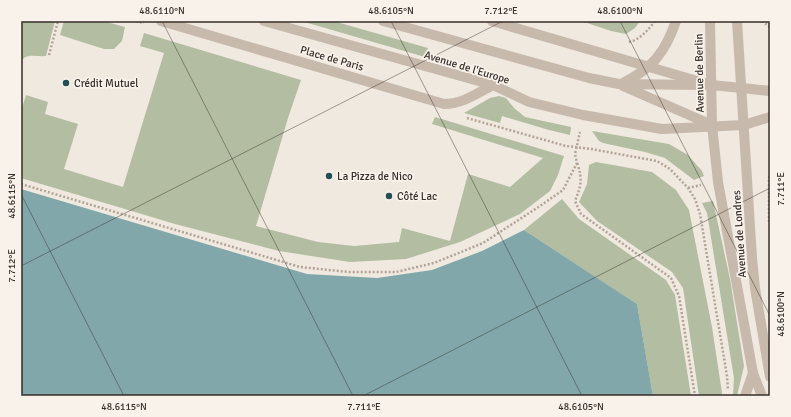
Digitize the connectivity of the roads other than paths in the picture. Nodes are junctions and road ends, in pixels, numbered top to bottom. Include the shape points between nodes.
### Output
1 (161, 21) edge
2 (264, 21) edge
3 (383, 21) edge
4 (492, 21) edge
5 (676, 21) edge
6 (710, 21) edge
7 (737, 21) edge
8 (650, 67) junction
9 (620, 84) junction
10 (493, 85) junction
11 (711, 85) junction
12 (742, 88) junction
13 (770, 91) edge
14 (770, 117) edge
15 (744, 125) junction
16 (712, 126) junction
17 (753, 373) junction
18 (770, 376) edge
19 (745, 396) edge
20 (762, 396) edge

1 - 10 street, Place de Paris via 444,104 462,101
2 - 10 street, Avenue de l'Europe
3 - 9 street via 582,76
4 - 8 street
5 - 8 street via 662,51
6 - 11 street, Avenue de Berlin
7 - 12 street
8 - 9 street
8 - 11 street
9 - 11 street
9 - 16 street, Avenue de l'Europe
10 - 16 street, Avenue de l'Europe via 529,102 594,118 662,129
11 - 12 street
11 - 16 street, Avenue de Berlin
12 - 13 street
12 - 15 street, Avenue de Londres
14 - 15 street, Avenue de l'Europe
15 - 16 street, Avenue de l'Europe
15 - 18 street, Avenue de Londres via 755,288
16 - 17 street, Avenue de Londres via 718,182
17 - 19 street, Avenue de Londres
17 - 20 street, Avenue de Londres

